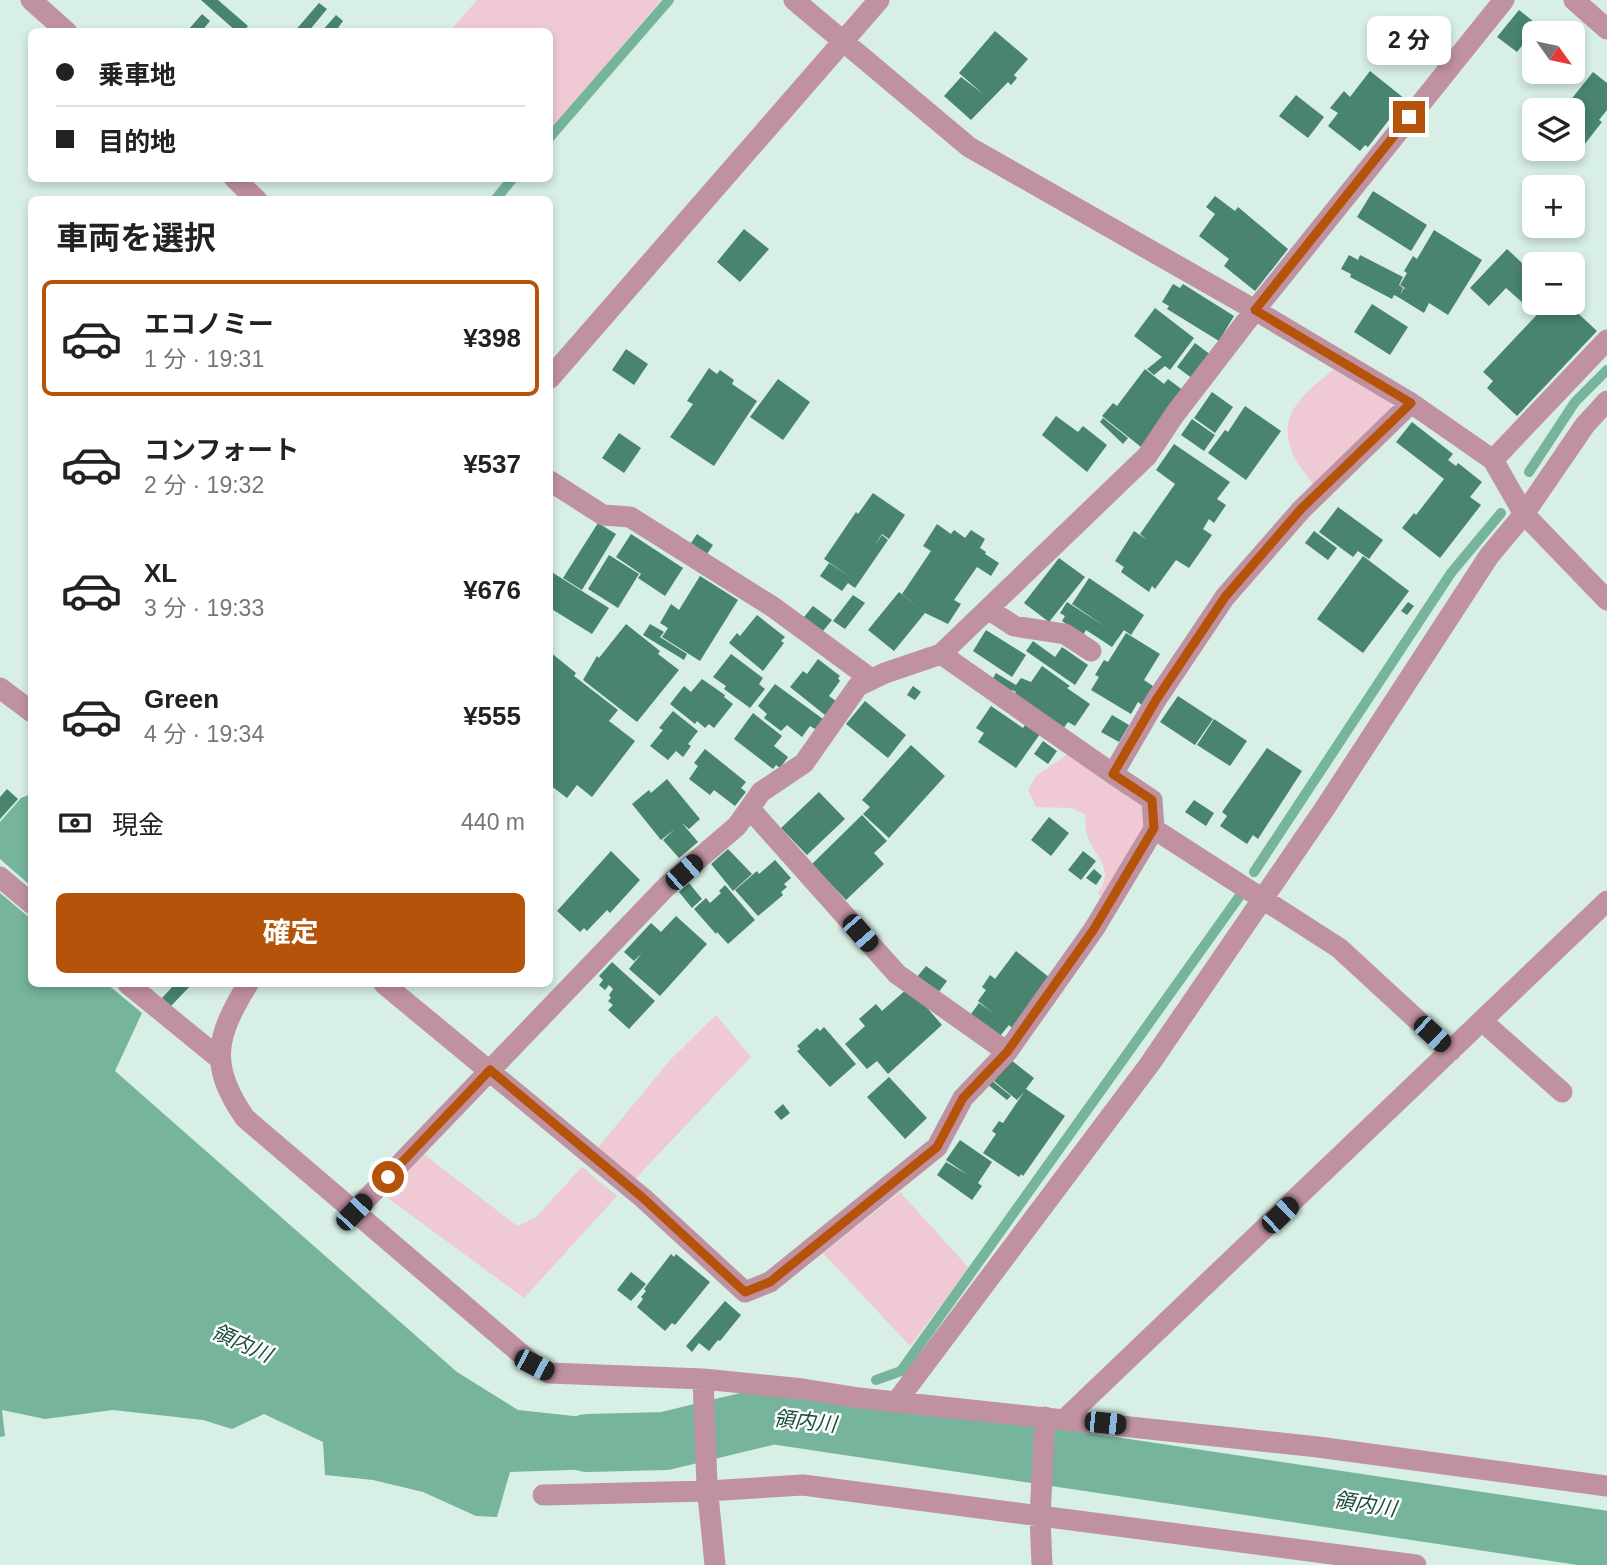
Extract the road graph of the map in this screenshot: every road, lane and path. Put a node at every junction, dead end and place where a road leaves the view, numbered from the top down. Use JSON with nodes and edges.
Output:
{"nodes":[{"id":1,"x":31,"y":0,"type":"edge"},
{"id":2,"x":794,"y":0,"type":"edge"},
{"id":3,"x":879,"y":0,"type":"edge"},
{"id":4,"x":1504,"y":0,"type":"edge"},
{"id":5,"x":1574,"y":0,"type":"edge"},
{"id":6,"x":62,"y":28,"type":"edge"},
{"id":7,"x":1607,"y":29,"type":"edge"},
{"id":8,"x":843,"y":42,"type":"junction"},
{"id":9,"x":238,"y":182,"type":"edge"},
{"id":10,"x":253,"y":196,"type":"edge"},
{"id":11,"x":1255,"y":310,"type":"junction"},
{"id":12,"x":1607,"y":340,"type":"edge"},
{"id":13,"x":553,"y":375,"type":"edge"},
{"id":14,"x":1607,"y":401,"type":"edge"},
{"id":15,"x":1411,"y":403,"type":"junction"},
{"id":16,"x":1493,"y":460,"type":"junction"},
{"id":17,"x":553,"y":483,"type":"edge"},
{"id":18,"x":1524,"y":514,"type":"junction"},
{"id":19,"x":1607,"y":600,"type":"edge"},
{"id":20,"x":988,"y":609,"type":"junction"},
{"id":21,"x":1091,"y":651,"type":"dead end"},
{"id":22,"x":941,"y":654,"type":"junction"},
{"id":23,"x":871,"y":679,"type":"junction"},
{"id":24,"x":0,"y":688,"type":"edge"},
{"id":25,"x":28,"y":709,"type":"edge"},
{"id":26,"x":1113,"y":774,"type":"junction"},
{"id":27,"x":750,"y":809,"type":"junction"},
{"id":28,"x":1154,"y":828,"type":"junction"},
{"id":29,"x":0,"y":877,"type":"edge"},
{"id":30,"x":1263,"y":899,"type":"junction"},
{"id":31,"x":28,"y":901,"type":"edge"},
{"id":32,"x":1607,"y":901,"type":"edge"},
{"id":33,"x":132,"y":987,"type":"edge"},
{"id":34,"x":246,"y":987,"type":"edge"},
{"id":35,"x":388,"y":987,"type":"edge"},
{"id":36,"x":1482,"y":1021,"type":"junction"},
{"id":37,"x":1451,"y":1051,"type":"junction"},
{"id":38,"x":1007,"y":1052,"type":"junction"},
{"id":39,"x":220,"y":1059,"type":"junction"},
{"id":40,"x":490,"y":1070,"type":"junction"},
{"id":41,"x":1562,"y":1093,"type":"dead end"},
{"id":42,"x":354,"y":1212,"type":"junction"},
{"id":43,"x":703,"y":1379,"type":"junction"},
{"id":44,"x":897,"y":1401,"type":"junction"},
{"id":45,"x":1055,"y":1418,"type":"junction"},
{"id":46,"x":1607,"y":1486,"type":"edge"},
{"id":47,"x":707,"y":1488,"type":"junction"},
{"id":48,"x":543,"y":1495,"type":"dead end"},
{"id":49,"x":1041,"y":1513,"type":"junction"},
{"id":50,"x":715,"y":1565,"type":"edge"},
{"id":51,"x":1042,"y":1565,"type":"edge"},
{"id":52,"x":1416,"y":1565,"type":"edge"}],
"edges":[{"from":1,"to":6,"type":"street"},
{"from":2,"to":8,"type":"street"},
{"from":3,"to":8,"type":"street"},
{"from":4,"to":11,"type":"street"},
{"from":5,"to":7,"type":"street"},
{"from":8,"to":11,"type":"street"},
{"from":8,"to":13,"type":"street"},
{"from":9,"to":10,"type":"street"},
{"from":11,"to":15,"type":"street"},
{"from":11,"to":20,"type":"street"},
{"from":12,"to":16,"type":"street"},
{"from":14,"to":18,"type":"street"},
{"from":15,"to":16,"type":"street"},
{"from":15,"to":26,"type":"street"},
{"from":16,"to":18,"type":"street"},
{"from":17,"to":23,"type":"street"},
{"from":18,"to":19,"type":"street"},
{"from":18,"to":30,"type":"street"},
{"from":20,"to":21,"type":"street"},
{"from":20,"to":22,"type":"street"},
{"from":22,"to":23,"type":"street"},
{"from":22,"to":26,"type":"street"},
{"from":23,"to":27,"type":"street"},
{"from":24,"to":25,"type":"street"},
{"from":26,"to":28,"type":"street"},
{"from":27,"to":38,"type":"street"},
{"from":27,"to":40,"type":"street"},
{"from":28,"to":30,"type":"street"},
{"from":28,"to":38,"type":"street"},
{"from":29,"to":31,"type":"street"},
{"from":30,"to":37,"type":"street"},
{"from":30,"to":44,"type":"street"},
{"from":32,"to":36,"type":"street"},
{"from":33,"to":39,"type":"street"},
{"from":34,"to":39,"type":"street"},
{"from":35,"to":40,"type":"street"},
{"from":36,"to":37,"type":"street"},
{"from":36,"to":41,"type":"street"},
{"from":37,"to":45,"type":"street"},
{"from":38,"to":40,"type":"street"},
{"from":39,"to":42,"type":"street"},
{"from":40,"to":42,"type":"street"},
{"from":42,"to":43,"type":"street"},
{"from":43,"to":44,"type":"street"},
{"from":43,"to":47,"type":"street"},
{"from":44,"to":45,"type":"street"},
{"from":45,"to":46,"type":"street"},
{"from":45,"to":49,"type":"street"},
{"from":47,"to":48,"type":"street"},
{"from":47,"to":49,"type":"street"},
{"from":47,"to":50,"type":"street"},
{"from":49,"to":51,"type":"street"},
{"from":49,"to":52,"type":"street"}]}
